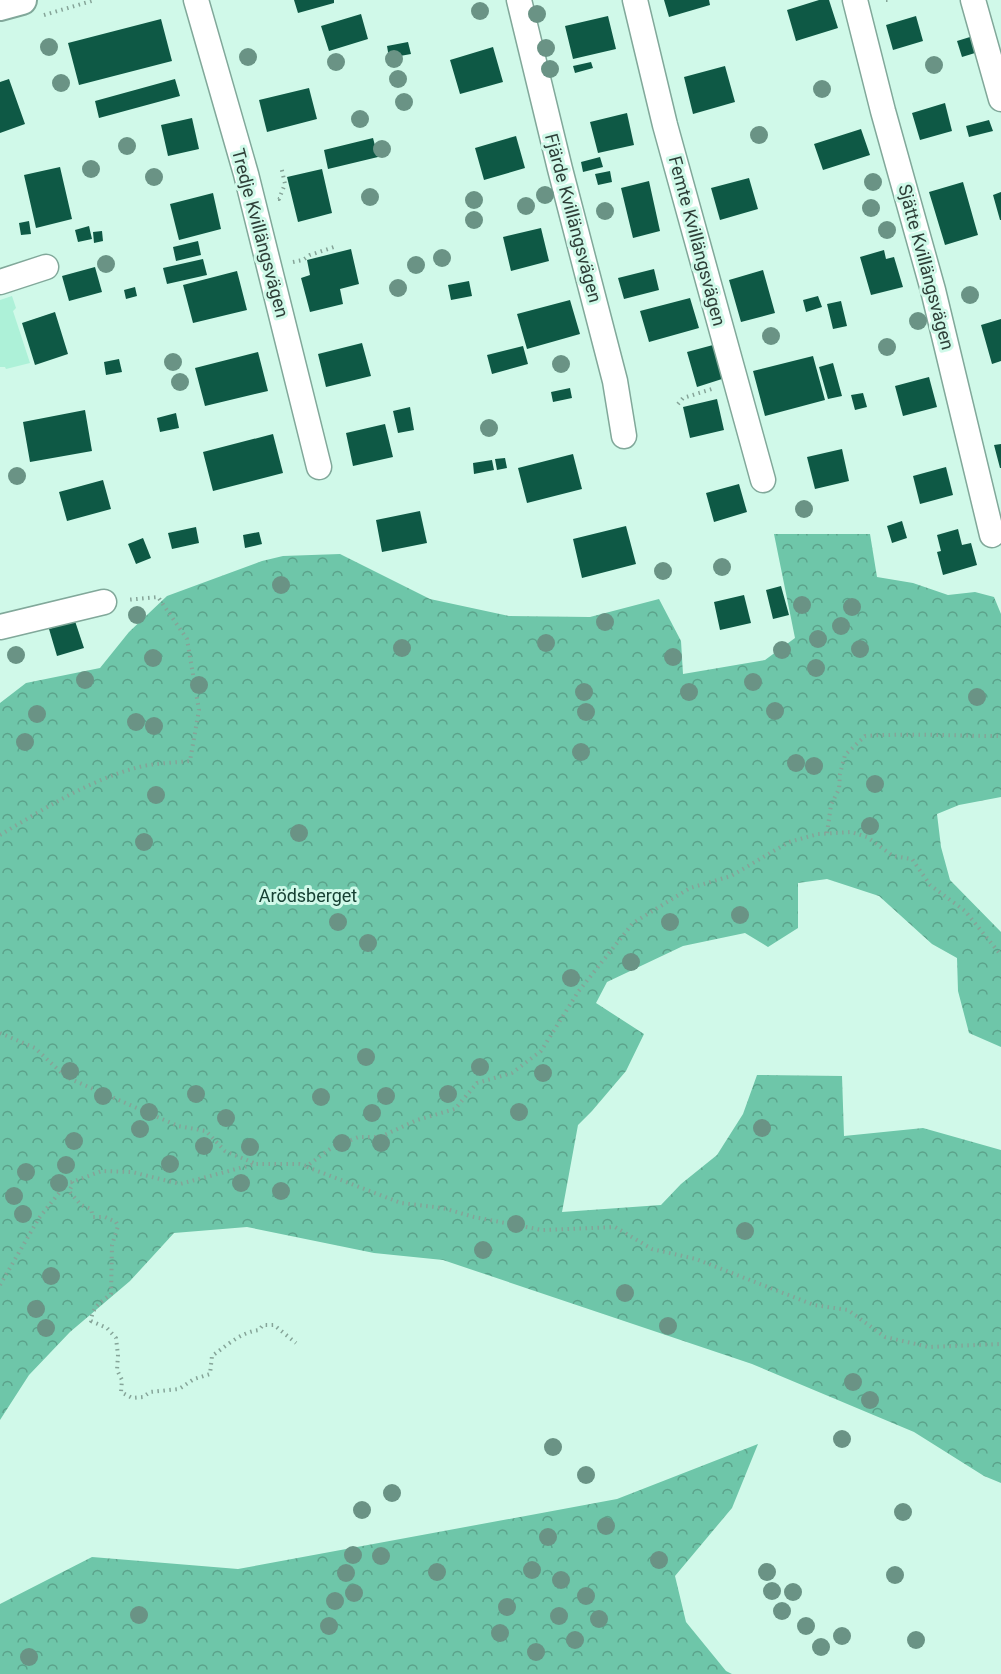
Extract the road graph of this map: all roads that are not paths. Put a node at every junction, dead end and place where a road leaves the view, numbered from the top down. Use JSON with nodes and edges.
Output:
{"nodes":[{"id":1,"x":21,"y":0,"type":"edge"},
{"id":2,"x":196,"y":0,"type":"edge"},
{"id":3,"x":519,"y":0,"type":"edge"},
{"id":4,"x":635,"y":0,"type":"edge"},
{"id":5,"x":855,"y":0,"type":"edge"},
{"id":6,"x":973,"y":0,"type":"edge"},
{"id":7,"x":0,"y":6,"type":"edge"},
{"id":8,"x":1001,"y":99,"type":"edge"},
{"id":9,"x":45,"y":267,"type":"dead end"},
{"id":10,"x":0,"y":282,"type":"edge"},
{"id":11,"x":624,"y":436,"type":"dead end"},
{"id":12,"x":319,"y":467,"type":"dead end"},
{"id":13,"x":763,"y":480,"type":"dead end"},
{"id":14,"x":992,"y":535,"type":"dead end"},
{"id":15,"x":104,"y":602,"type":"road end"},
{"id":16,"x":0,"y":627,"type":"edge"}],
"edges":[{"from":1,"to":7,"type":"street"},
{"from":2,"to":12,"type":"street","name":"Tredje Kvillängsvägen"},
{"from":3,"to":11,"type":"street","name":"Fjärde Kvillängsvägen"},
{"from":4,"to":13,"type":"street","name":"Femte Kvillängsvägen"},
{"from":5,"to":14,"type":"street","name":"Sjätte Kvillängsvägen"},
{"from":6,"to":8,"type":"street"},
{"from":9,"to":10,"type":"street"},
{"from":15,"to":16,"type":"street"}]}
